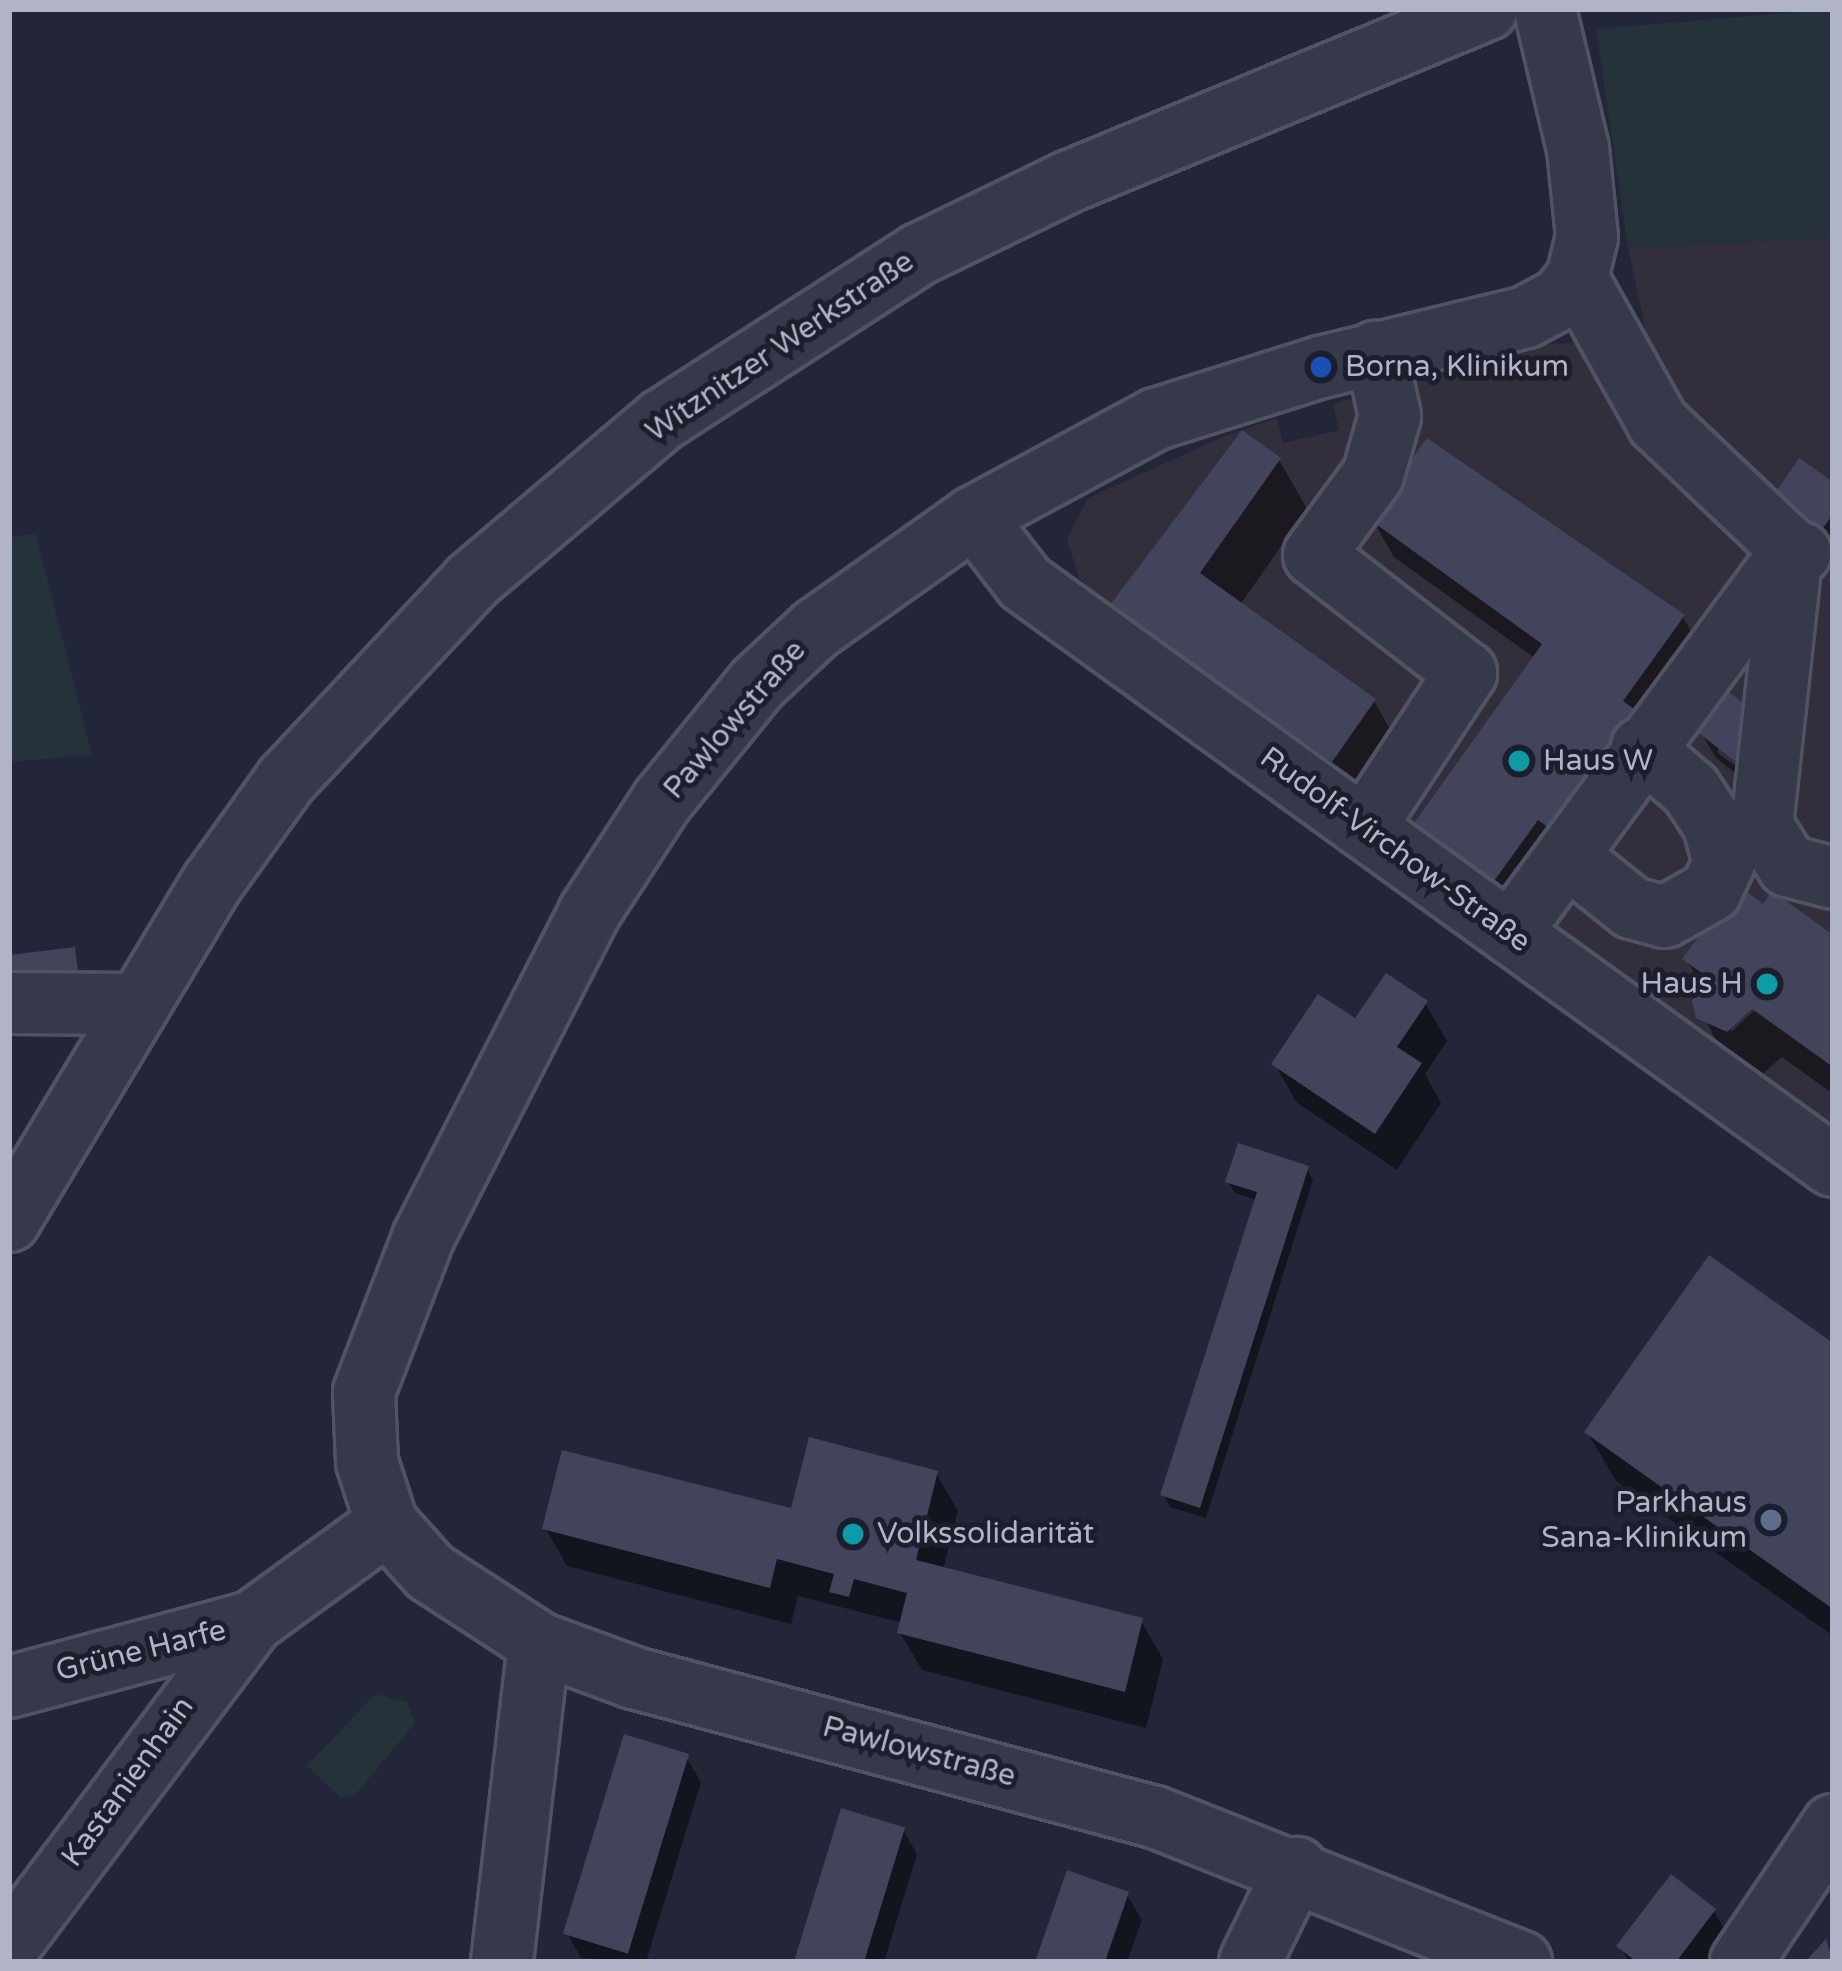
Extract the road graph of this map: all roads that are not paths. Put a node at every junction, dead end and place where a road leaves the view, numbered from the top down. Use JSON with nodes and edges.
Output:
{"nodes":[{"id":1,"x":1487,"y":9,"type":"edge"},
{"id":2,"x":1545,"y":9,"type":"edge"},
{"id":3,"x":1577,"y":278,"type":"junction"},
{"id":4,"x":1376,"y":352,"type":"junction"},
{"id":5,"x":974,"y":517,"type":"junction"},
{"id":6,"x":1812,"y":559,"type":"edge"},
{"id":7,"x":1642,"y":748,"type":"junction"},
{"id":8,"x":1364,"y":828,"type":"junction"},
{"id":9,"x":1567,"y":856,"type":"junction"},
{"id":10,"x":1833,"y":878,"type":"edge"},
{"id":11,"x":1510,"y":933,"type":"junction"},
{"id":12,"x":9,"y":1003,"type":"edge"},
{"id":13,"x":136,"y":1004,"type":"junction"},
{"id":14,"x":1833,"y":1166,"type":"edge"},
{"id":15,"x":9,"y":1220,"type":"edge"},
{"id":16,"x":387,"y":1524,"type":"junction"},
{"id":17,"x":252,"y":1622,"type":"junction"},
{"id":18,"x":539,"y":1643,"type":"junction"},
{"id":19,"x":9,"y":1687,"type":"edge"},
{"id":20,"x":1833,"y":1825,"type":"edge"},
{"id":21,"x":1297,"y":1868,"type":"junction"},
{"id":22,"x":9,"y":1946,"type":"edge"},
{"id":23,"x":502,"y":1962,"type":"edge"},
{"id":24,"x":1250,"y":1962,"type":"edge"},
{"id":25,"x":1521,"y":1962,"type":"edge"},
{"id":26,"x":1741,"y":1962,"type":"edge"}],
"edges":[{"from":1,"to":13,"type":"street","name":"Witznitzer Werkstraße"},
{"from":2,"to":3,"type":"street"},
{"from":3,"to":4,"type":"street","name":"Pawlowstraße"},
{"from":3,"to":6,"type":"street"},
{"from":4,"to":5,"type":"street","name":"Pawlowstraße"},
{"from":4,"to":8,"type":"street"},
{"from":5,"to":8,"type":"street","name":"Rudolf-Virchow-Straße"},
{"from":5,"to":16,"type":"street","name":"Pawlowstraße"},
{"from":6,"to":7,"type":"street"},
{"from":6,"to":10,"type":"street"},
{"from":7,"to":9,"type":"street"},
{"from":7,"to":9,"type":"street"},
{"from":8,"to":11,"type":"street","name":"Rudolf-Virchow-Straße"},
{"from":9,"to":11,"type":"street"},
{"from":11,"to":14,"type":"street","name":"Rudolf-Virchow-Straße"},
{"from":12,"to":13,"type":"street"},
{"from":13,"to":15,"type":"street","name":"Witznitzer Werkstraße"},
{"from":16,"to":17,"type":"street","name":"Grüne Harfe"},
{"from":16,"to":18,"type":"street","name":"Pawlowstraße"},
{"from":17,"to":19,"type":"street","name":"Grüne Harfe"},
{"from":17,"to":22,"type":"street","name":"Kastanienhain"},
{"from":18,"to":21,"type":"street","name":"Pawlowstraße"},
{"from":18,"to":23,"type":"street"},
{"from":20,"to":26,"type":"street"},
{"from":21,"to":24,"type":"street"},
{"from":21,"to":25,"type":"street","name":"Pawlowstraße"}]}
